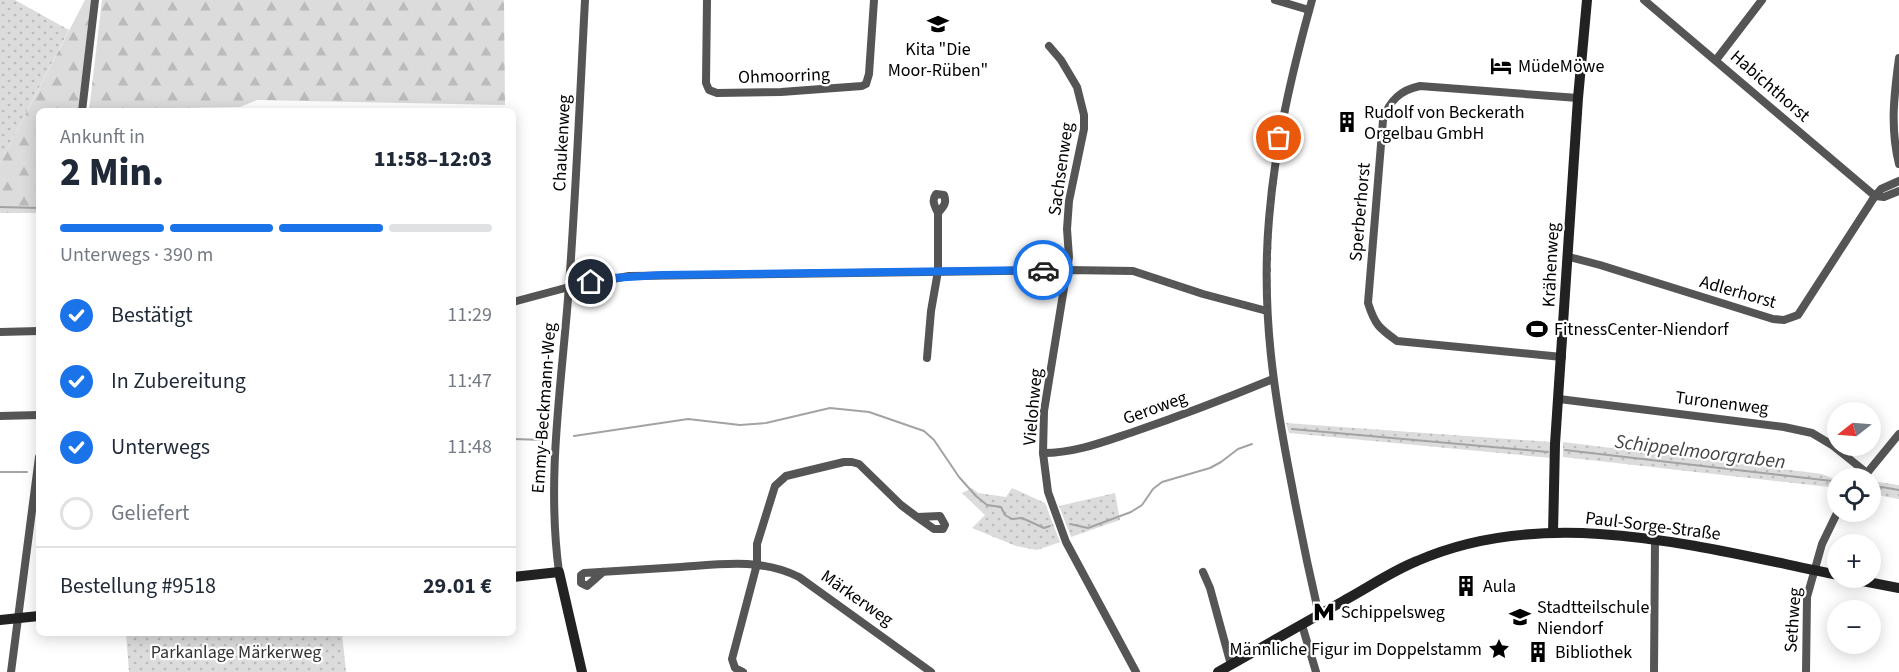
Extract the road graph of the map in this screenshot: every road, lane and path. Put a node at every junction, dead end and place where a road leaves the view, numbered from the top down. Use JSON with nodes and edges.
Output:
{"nodes":[{"id":1,"x":95,"y":0,"type":"edge"},
{"id":2,"x":585,"y":0,"type":"edge"},
{"id":3,"x":707,"y":0,"type":"edge"},
{"id":4,"x":874,"y":0,"type":"edge"},
{"id":5,"x":1275,"y":0,"type":"edge"},
{"id":6,"x":1312,"y":0,"type":"edge"},
{"id":7,"x":1587,"y":0,"type":"edge"},
{"id":8,"x":1644,"y":0,"type":"edge"},
{"id":9,"x":1762,"y":0,"type":"edge"},
{"id":10,"x":1309,"y":10,"type":"junction"},
{"id":11,"x":1049,"y":46,"type":"dead end"},
{"id":12,"x":1899,"y":58,"type":"edge"},
{"id":13,"x":1716,"y":60,"type":"junction"},
{"id":14,"x":1578,"y":98,"type":"junction"},
{"id":15,"x":82,"y":108,"type":"edge"},
{"id":16,"x":1899,"y":164,"type":"edge"},
{"id":17,"x":1899,"y":181,"type":"edge"},
{"id":18,"x":1899,"y":191,"type":"edge"},
{"id":19,"x":1875,"y":196,"type":"junction"},
{"id":20,"x":938,"y":213,"type":"dead end"},
{"id":21,"x":1569,"y":257,"type":"junction"},
{"id":22,"x":1067,"y":270,"type":"junction"},
{"id":23,"x":938,"y":271,"type":"junction"},
{"id":24,"x":569,"y":287,"type":"junction"},
{"id":25,"x":516,"y":301,"type":"edge"},
{"id":26,"x":1267,"y":310,"type":"junction"},
{"id":27,"x":36,"y":331,"type":"edge"},
{"id":28,"x":0,"y":332,"type":"edge"},
{"id":29,"x":1562,"y":357,"type":"junction"},
{"id":30,"x":927,"y":358,"type":"dead end"},
{"id":31,"x":1273,"y":379,"type":"junction"},
{"id":32,"x":1559,"y":399,"type":"junction"},
{"id":33,"x":36,"y":415,"type":"edge"},
{"id":34,"x":0,"y":416,"type":"edge"},
{"id":35,"x":1899,"y":434,"type":"edge"},
{"id":36,"x":1043,"y":453,"type":"junction"},
{"id":37,"x":1856,"y":468,"type":"edge"},
{"id":38,"x":1871,"y":468,"type":"edge"},
{"id":39,"x":36,"y":481,"type":"edge"},
{"id":40,"x":917,"y":517,"type":"dead end"},
{"id":41,"x":1833,"y":522,"type":"edge"},
{"id":42,"x":1552,"y":533,"type":"junction"},
{"id":43,"x":1655,"y":541,"type":"junction"},
{"id":44,"x":757,"y":564,"type":"junction"},
{"id":45,"x":1813,"y":571,"type":"junction"},
{"id":46,"x":559,"y":572,"type":"junction"},
{"id":47,"x":603,"y":572,"type":"dead end"},
{"id":48,"x":1203,"y":572,"type":"dead end"},
{"id":49,"x":1827,"y":574,"type":"edge"},
{"id":50,"x":516,"y":577,"type":"edge"},
{"id":51,"x":1881,"y":585,"type":"edge"},
{"id":52,"x":1899,"y":588,"type":"edge"},
{"id":53,"x":1319,"y":615,"type":"junction"},
{"id":54,"x":36,"y":616,"type":"edge"},
{"id":55,"x":19,"y":618,"type":"junction"},
{"id":56,"x":0,"y":620,"type":"edge"},
{"id":57,"x":1302,"y":625,"type":"junction"},
{"id":58,"x":1231,"y":665,"type":"junction"},
{"id":59,"x":11,"y":672,"type":"edge"},
{"id":60,"x":582,"y":672,"type":"edge"},
{"id":61,"x":743,"y":672,"type":"edge"},
{"id":62,"x":931,"y":672,"type":"edge"},
{"id":63,"x":1136,"y":672,"type":"edge"},
{"id":64,"x":1218,"y":672,"type":"edge"},
{"id":65,"x":1316,"y":672,"type":"edge"},
{"id":66,"x":1654,"y":672,"type":"edge"},
{"id":67,"x":1806,"y":672,"type":"edge"}],
"edges":[{"from":1,"to":15,"type":"street"},
{"from":2,"to":24,"type":"street","name":"Chaukenweg"},
{"from":3,"to":4,"type":"street","name":"Ohmoorring"},
{"from":5,"to":10,"type":"street"},
{"from":6,"to":10,"type":"street"},
{"from":7,"to":14,"type":"street","name":"Krähenweg"},
{"from":8,"to":13,"type":"street","name":"Habichthorst"},
{"from":9,"to":13,"type":"street"},
{"from":10,"to":26,"type":"street"},
{"from":11,"to":22,"type":"street","name":"Sachsenweg"},
{"from":12,"to":16,"type":"street"},
{"from":13,"to":19,"type":"street","name":"Habichthorst"},
{"from":14,"to":21,"type":"street","name":"Krähenweg"},
{"from":14,"to":29,"type":"street","name":"Sperberhorst"},
{"from":17,"to":19,"type":"street","name":"Adlerhorst"},
{"from":18,"to":19,"type":"street"},
{"from":19,"to":21,"type":"street","name":"Adlerhorst"},
{"from":20,"to":23,"type":"street"},
{"from":21,"to":29,"type":"street","name":"Krähenweg"},
{"from":22,"to":23,"type":"street"},
{"from":22,"to":26,"type":"street"},
{"from":22,"to":36,"type":"street","name":"Vielohweg"},
{"from":23,"to":24,"type":"street"},
{"from":23,"to":30,"type":"street"},
{"from":24,"to":25,"type":"street"},
{"from":24,"to":46,"type":"street","name":"Emmy-Beckmann-Weg"},
{"from":26,"to":31,"type":"street"},
{"from":27,"to":28,"type":"street"},
{"from":29,"to":32,"type":"street","name":"Krähenweg"},
{"from":31,"to":36,"type":"street","name":"Geroweg"},
{"from":31,"to":53,"type":"street"},
{"from":32,"to":37,"type":"street","name":"Turonenweg"},
{"from":32,"to":42,"type":"street","name":"Krähenweg"},
{"from":33,"to":34,"type":"street"},
{"from":35,"to":38,"type":"street"},
{"from":36,"to":63,"type":"street","name":"Vielohweg"},
{"from":39,"to":55,"type":"street"},
{"from":40,"to":44,"type":"street"},
{"from":41,"to":45,"type":"street","name":"Sethweg"},
{"from":42,"to":43,"type":"street","name":"Paul-Sorge-Straße"},
{"from":42,"to":53,"type":"street","name":"Paul-Sorge-Straße"},
{"from":43,"to":45,"type":"street","name":"Paul-Sorge-Straße"},
{"from":43,"to":66,"type":"street"},
{"from":44,"to":47,"type":"street","name":"Märkerweg"},
{"from":44,"to":61,"type":"street"},
{"from":44,"to":62,"type":"street","name":"Märkerweg"},
{"from":45,"to":49,"type":"street","name":"Paul-Sorge-Straße"},
{"from":45,"to":67,"type":"street","name":"Sethweg"},
{"from":46,"to":50,"type":"street"},
{"from":46,"to":60,"type":"street","name":"Emmy-Beckmann-Weg"},
{"from":48,"to":58,"type":"street"},
{"from":51,"to":52,"type":"street"},
{"from":53,"to":57,"type":"street","name":"Paul-Sorge-Straße"},
{"from":54,"to":55,"type":"street"},
{"from":55,"to":56,"type":"street"},
{"from":55,"to":59,"type":"street"},
{"from":57,"to":58,"type":"street","name":"Paul-Sorge-Straße"},
{"from":57,"to":65,"type":"street"},
{"from":58,"to":64,"type":"street","name":"Paul-Sorge-Straße"}]}
